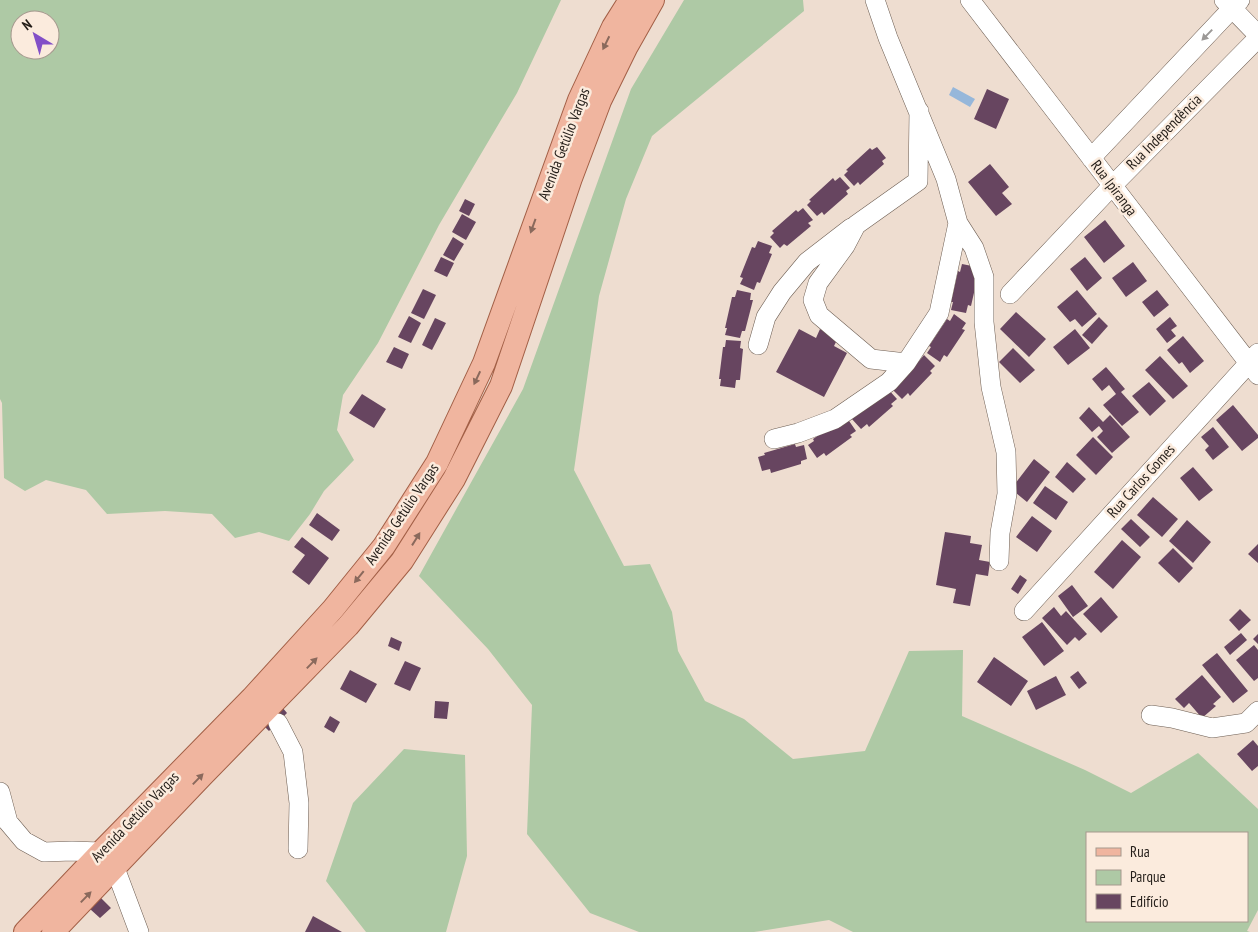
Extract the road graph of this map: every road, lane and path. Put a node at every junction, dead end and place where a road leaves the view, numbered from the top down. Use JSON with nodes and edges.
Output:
{"nodes":[{"id":1,"x":630,"y":0,"type":"edge"},
{"id":2,"x":653,"y":0,"type":"edge"},
{"id":3,"x":876,"y":0,"type":"edge"},
{"id":4,"x":970,"y":0,"type":"edge"},
{"id":5,"x":1232,"y":3,"type":"edge"},
{"id":6,"x":1258,"y":36,"type":"edge"},
{"id":7,"x":919,"y":112,"type":"junction"},
{"id":8,"x":1091,"y":158,"type":"junction"},
{"id":9,"x":946,"y":179,"type":"junction"},
{"id":10,"x":918,"y":181,"type":"junction"},
{"id":11,"x":1112,"y":186,"type":"junction"},
{"id":12,"x":958,"y":223,"type":"junction"},
{"id":13,"x":856,"y":225,"type":"junction"},
{"id":14,"x":1010,"y":294,"type":"dead end"},
{"id":15,"x":758,"y":345,"type":"dead end"},
{"id":16,"x":871,"y":359,"type":"junction"},
{"id":17,"x":906,"y":363,"type":"junction"},
{"id":18,"x":1255,"y":364,"type":"edge"},
{"id":19,"x":877,"y":390,"type":"junction"},
{"id":20,"x":774,"y":439,"type":"dead end"},
{"id":21,"x":998,"y":561,"type":"dead end"},
{"id":22,"x":1024,"y":610,"type":"dead end"},
{"id":23,"x":1258,"y":712,"type":"edge"},
{"id":24,"x":1151,"y":715,"type":"dead end"},
{"id":25,"x":272,"y":717,"type":"junction"},
{"id":26,"x":0,"y":792,"type":"edge"},
{"id":27,"x":298,"y":849,"type":"dead end"},
{"id":28,"x":108,"y":860,"type":"junction"},
{"id":29,"x":24,"y":932,"type":"edge"},
{"id":30,"x":52,"y":932,"type":"edge"},
{"id":31,"x":139,"y":932,"type":"edge"}],
"edges":[{"from":1,"to":28,"type":"main road","name":"Avenida Getúlio Vargas","one_way":true},
{"from":25,"to":2,"type":"main road","name":"Avenida Getúlio Vargas","one_way":true},
{"from":3,"to":7,"type":"street"},
{"from":4,"to":8,"type":"street","name":"Rua Ipiranga"},
{"from":5,"to":6,"type":"street"},
{"from":5,"to":8,"type":"street","one_way":true},
{"from":6,"to":11,"type":"street","name":"Rua Independência"},
{"from":7,"to":9,"type":"street"},
{"from":7,"to":10,"type":"street"},
{"from":8,"to":11,"type":"street","name":"Rua Ipiranga"},
{"from":9,"to":10,"type":"street"},
{"from":9,"to":12,"type":"street"},
{"from":10,"to":13,"type":"street"},
{"from":11,"to":14,"type":"street","name":"Rua Independência"},
{"from":11,"to":18,"type":"street","name":"Rua Ipiranga"},
{"from":12,"to":17,"type":"street"},
{"from":12,"to":21,"type":"street"},
{"from":13,"to":15,"type":"street"},
{"from":13,"to":16,"type":"street"},
{"from":16,"to":17,"type":"street"},
{"from":16,"to":19,"type":"street"},
{"from":17,"to":19,"type":"street"},
{"from":18,"to":22,"type":"street","name":"Rua Carlos Gomes"},
{"from":19,"to":20,"type":"street"},
{"from":23,"to":24,"type":"street"},
{"from":25,"to":27,"type":"street"},
{"from":28,"to":25,"type":"main road","name":"Avenida Getúlio Vargas","one_way":true},
{"from":26,"to":28,"type":"street"},
{"from":28,"to":29,"type":"main road","name":"Avenida Getúlio Vargas"},
{"from":30,"to":28,"type":"main road","name":"Avenida Getúlio Vargas","one_way":true},
{"from":28,"to":31,"type":"street"}]}
